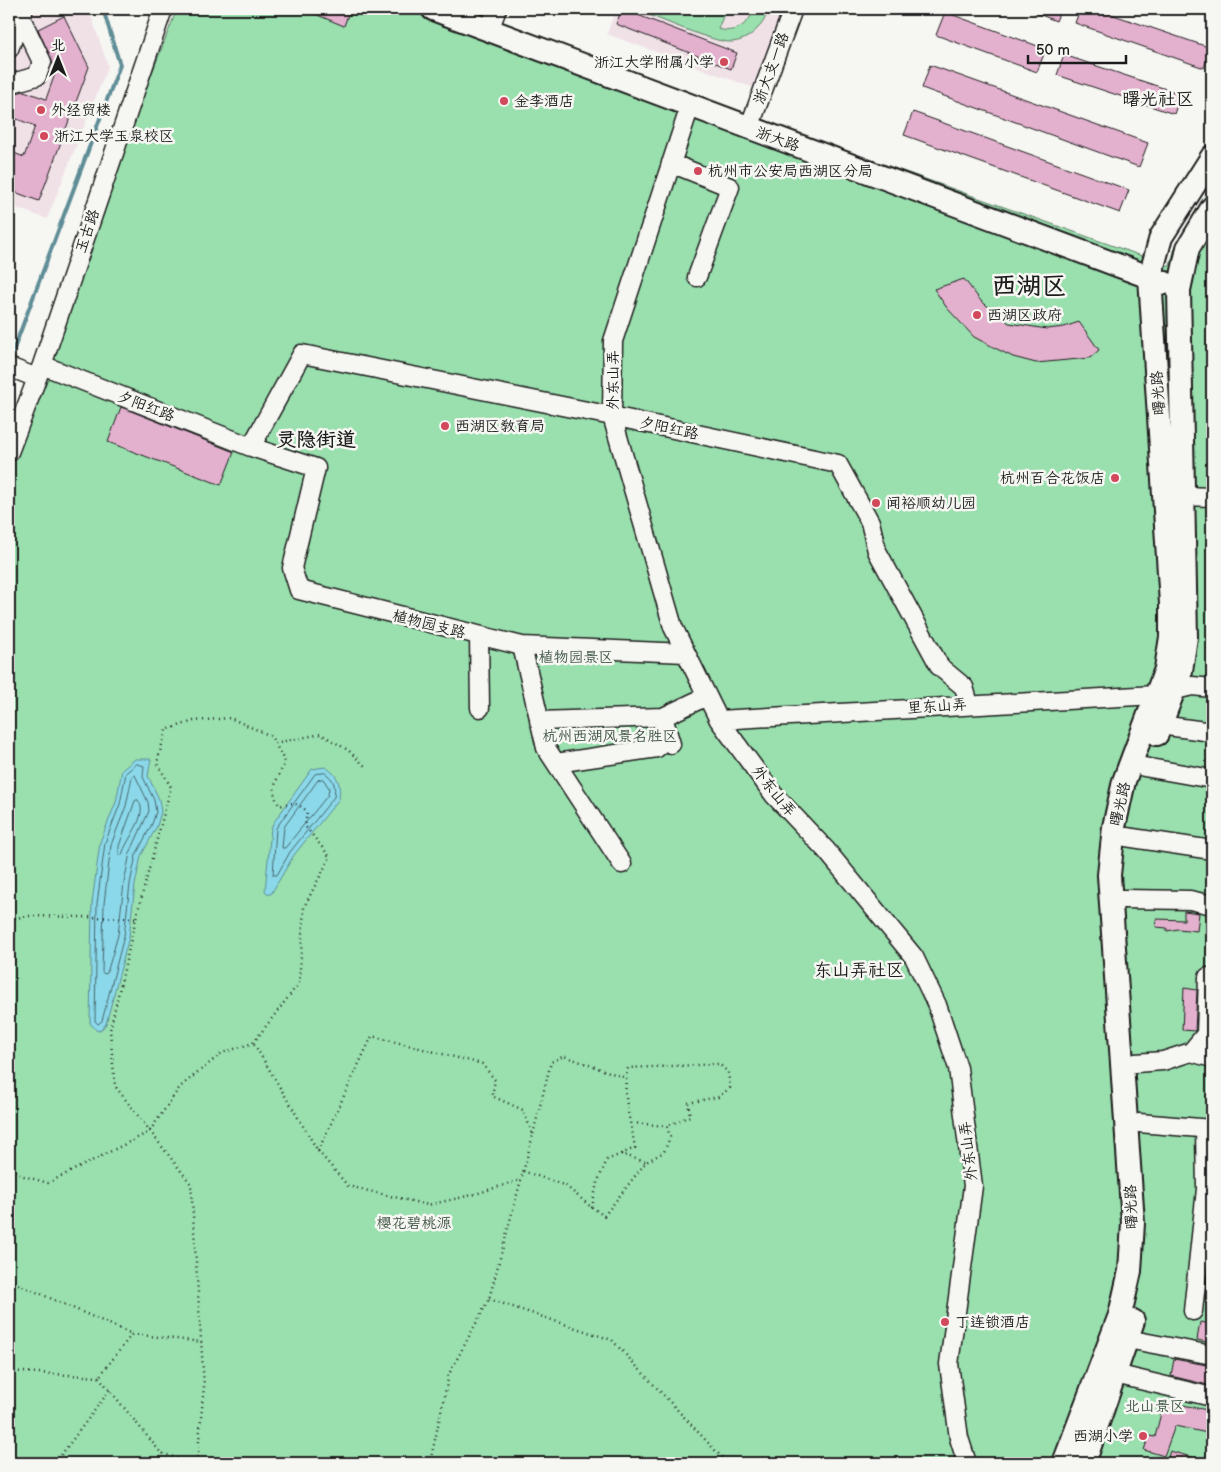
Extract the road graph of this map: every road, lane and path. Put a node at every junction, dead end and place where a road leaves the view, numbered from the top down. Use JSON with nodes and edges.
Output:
{"nodes":[{"id":1,"x":163,"y":9,"type":"edge"},
{"id":2,"x":433,"y":9,"type":"edge"},
{"id":3,"x":497,"y":9,"type":"edge"},
{"id":4,"x":793,"y":9,"type":"edge"},
{"id":5,"x":22,"y":13,"type":"edge"},
{"id":6,"x":489,"y":30,"type":"junction"},
{"id":7,"x":9,"y":49,"type":"edge"},
{"id":8,"x":9,"y":84,"type":"edge"},
{"id":9,"x":690,"y":106,"type":"junction"},
{"id":10,"x":749,"y":128,"type":"junction"},
{"id":11,"x":1212,"y":157,"type":"edge"},
{"id":12,"x":671,"y":163,"type":"junction"},
{"id":13,"x":1212,"y":208,"type":"edge"},
{"id":14,"x":697,"y":277,"type":"dead end"},
{"id":15,"x":1150,"y":277,"type":"junction"},
{"id":16,"x":1179,"y":290,"type":"junction"},
{"id":17,"x":9,"y":367,"type":"edge"},
{"id":18,"x":39,"y":371,"type":"junction"},
{"id":19,"x":612,"y":416,"type":"junction"},
{"id":20,"x":251,"y":447,"type":"junction"},
{"id":21,"x":9,"y":452,"type":"edge"},
{"id":22,"x":316,"y":468,"type":"joint"},
{"id":23,"x":1184,"y":496,"type":"junction"},
{"id":24,"x":1212,"y":497,"type":"edge"},
{"id":25,"x":479,"y":636,"type":"junction"},
{"id":26,"x":522,"y":646,"type":"junction"},
{"id":27,"x":686,"y":653,"type":"junction"},
{"id":28,"x":1212,"y":688,"type":"edge"},
{"id":29,"x":1164,"y":693,"type":"junction"},
{"id":30,"x":707,"y":696,"type":"junction"},
{"id":31,"x":969,"y":704,"type":"junction"},
{"id":32,"x":480,"y":708,"type":"dead end"},
{"id":33,"x":663,"y":716,"type":"junction"},
{"id":34,"x":719,"y":720,"type":"junction"},
{"id":35,"x":539,"y":722,"type":"junction"},
{"id":36,"x":1160,"y":725,"type":"junction"},
{"id":37,"x":1212,"y":732,"type":"edge"},
{"id":38,"x":275,"y":743,"type":"junction"},
{"id":39,"x":556,"y":763,"type":"junction"},
{"id":40,"x":1144,"y":767,"type":"junction"},
{"id":41,"x":367,"y":768,"type":"dead end"},
{"id":42,"x":1212,"y":779,"type":"edge"},
{"id":43,"x":1126,"y":837,"type":"junction"},
{"id":44,"x":1212,"y":850,"type":"edge"},
{"id":45,"x":622,"y":864,"type":"dead end"},
{"id":46,"x":1123,"y":899,"type":"junction"},
{"id":47,"x":1212,"y":905,"type":"edge"},
{"id":48,"x":135,"y":918,"type":"junction"},
{"id":49,"x":9,"y":927,"type":"edge"},
{"id":50,"x":1212,"y":977,"type":"edge"},
{"id":51,"x":1209,"y":1017,"type":"edge"},
{"id":52,"x":253,"y":1043,"type":"junction"},
{"id":53,"x":1191,"y":1052,"type":"junction"},
{"id":54,"x":1212,"y":1058,"type":"edge"},
{"id":55,"x":1135,"y":1063,"type":"junction"},
{"id":56,"x":626,"y":1078,"type":"junction"},
{"id":57,"x":632,"y":1123,"type":"junction"},
{"id":58,"x":1139,"y":1123,"type":"junction"},
{"id":59,"x":667,"y":1126,"type":"junction"},
{"id":60,"x":1209,"y":1129,"type":"edge"},
{"id":61,"x":149,"y":1132,"type":"junction"},
{"id":62,"x":533,"y":1135,"type":"junction"},
{"id":63,"x":318,"y":1151,"type":"junction"},
{"id":64,"x":621,"y":1154,"type":"junction"},
{"id":65,"x":646,"y":1162,"type":"junction"},
{"id":66,"x":9,"y":1163,"type":"edge"},
{"id":67,"x":522,"y":1171,"type":"junction"},
{"id":68,"x":520,"y":1180,"type":"junction"},
{"id":69,"x":1209,"y":1189,"type":"edge"},
{"id":70,"x":592,"y":1207,"type":"junction"},
{"id":71,"x":9,"y":1280,"type":"edge"},
{"id":72,"x":489,"y":1299,"type":"junction"},
{"id":73,"x":1193,"y":1311,"type":"dead end"},
{"id":74,"x":132,"y":1334,"type":"junction"},
{"id":75,"x":1127,"y":1339,"type":"junction"},
{"id":76,"x":202,"y":1342,"type":"junction"},
{"id":77,"x":1212,"y":1355,"type":"edge"},
{"id":78,"x":9,"y":1371,"type":"edge"},
{"id":79,"x":1115,"y":1374,"type":"junction"},
{"id":80,"x":99,"y":1377,"type":"junction"},
{"id":81,"x":110,"y":1390,"type":"junction"},
{"id":82,"x":1212,"y":1397,"type":"edge"},
{"id":83,"x":55,"y":1463,"type":"edge"},
{"id":84,"x":192,"y":1463,"type":"edge"},
{"id":85,"x":197,"y":1463,"type":"edge"},
{"id":86,"x":430,"y":1463,"type":"edge"},
{"id":87,"x":727,"y":1463,"type":"edge"},
{"id":88,"x":967,"y":1463,"type":"edge"},
{"id":89,"x":1064,"y":1463,"type":"edge"},
{"id":90,"x":1084,"y":1463,"type":"edge"}],
"edges":[{"from":1,"to":18,"type":"street","name":"玉古路"},
{"from":2,"to":6,"type":"main road","name":"浙大路"},
{"from":3,"to":6,"type":"street"},
{"from":4,"to":10,"type":"street","name":"浙大支一路"},
{"from":5,"to":7,"type":"street"},
{"from":5,"to":8,"type":"street"},
{"from":6,"to":9,"type":"main road","name":"浙大路"},
{"from":9,"to":10,"type":"main road","name":"浙大路"},
{"from":9,"to":12,"type":"street","name":"外东山弄"},
{"from":10,"to":15,"type":"main road","name":"浙大路"},
{"from":11,"to":15,"type":"main road","name":"曙光路"},
{"from":12,"to":14,"type":"street"},
{"from":12,"to":19,"type":"street","name":"外东山弄"},
{"from":13,"to":16,"type":"main road","name":"曙光路"},
{"from":15,"to":16,"type":"main road","name":"浙大路"},
{"from":15,"to":29,"type":"main road","name":"曙光路"},
{"from":16,"to":23,"type":"main road","name":"曙光路"},
{"from":17,"to":18,"type":"street","name":"夕阳红路"},
{"from":18,"to":20,"type":"street","name":"夕阳红路"},
{"from":18,"to":21,"type":"street","name":"玉古路"},
{"from":19,"to":20,"type":"street","name":"夕阳红路"},
{"from":19,"to":27,"type":"street","name":"外东山弄"},
{"from":19,"to":31,"type":"street","name":"夕阳红路"},
{"from":20,"to":22,"type":"street","name":"夕阳红路"},
{"from":22,"to":25,"type":"street","name":"植物园支路"},
{"from":23,"to":24,"type":"street"},
{"from":23,"to":29,"type":"main road","name":"曙光路"},
{"from":25,"to":26,"type":"street","name":"植物园支路"},
{"from":25,"to":32,"type":"street"},
{"from":26,"to":27,"type":"street","name":"植物园支路"},
{"from":26,"to":35,"type":"street"},
{"from":27,"to":30,"type":"street","name":"外东山弄"},
{"from":28,"to":29,"type":"street","name":"里东山弄"},
{"from":29,"to":31,"type":"street","name":"里东山弄"},
{"from":29,"to":36,"type":"main road","name":"曙光路"},
{"from":29,"to":89,"type":"main road","name":"曙光路"},
{"from":30,"to":33,"type":"street"},
{"from":30,"to":34,"type":"street","name":"外东山弄"},
{"from":31,"to":34,"type":"street","name":"里东山弄"},
{"from":33,"to":35,"type":"street"},
{"from":33,"to":39,"type":"street"},
{"from":34,"to":88,"type":"street","name":"外东山弄"},
{"from":35,"to":39,"type":"street"},
{"from":36,"to":37,"type":"street"},
{"from":36,"to":40,"type":"main road","name":"曙光路"},
{"from":38,"to":41,"type":"path"},
{"from":38,"to":48,"type":"path"},
{"from":38,"to":52,"type":"path"},
{"from":39,"to":45,"type":"street"},
{"from":40,"to":42,"type":"street"},
{"from":40,"to":43,"type":"main road","name":"曙光路"},
{"from":43,"to":44,"type":"street"},
{"from":43,"to":46,"type":"main road","name":"曙光路"},
{"from":46,"to":47,"type":"street"},
{"from":46,"to":55,"type":"main road","name":"曙光路"},
{"from":48,"to":49,"type":"path"},
{"from":48,"to":61,"type":"path"},
{"from":50,"to":51,"type":"street"},
{"from":51,"to":53,"type":"street"},
{"from":52,"to":61,"type":"path"},
{"from":52,"to":63,"type":"path"},
{"from":53,"to":54,"type":"street"},
{"from":53,"to":55,"type":"street"},
{"from":55,"to":58,"type":"main road","name":"曙光路"},
{"from":56,"to":57,"type":"path"},
{"from":56,"to":59,"type":"path"},
{"from":56,"to":62,"type":"path"},
{"from":57,"to":59,"type":"path"},
{"from":57,"to":64,"type":"path"},
{"from":58,"to":60,"type":"street"},
{"from":58,"to":75,"type":"main road","name":"曙光路"},
{"from":59,"to":65,"type":"path"},
{"from":60,"to":69,"type":"street"},
{"from":61,"to":66,"type":"path"},
{"from":61,"to":76,"type":"path"},
{"from":62,"to":63,"type":"path"},
{"from":62,"to":67,"type":"path"},
{"from":63,"to":68,"type":"path"},
{"from":64,"to":65,"type":"path"},
{"from":64,"to":70,"type":"path"},
{"from":65,"to":70,"type":"path"},
{"from":67,"to":68,"type":"path"},
{"from":67,"to":70,"type":"path"},
{"from":68,"to":72,"type":"path"},
{"from":69,"to":73,"type":"street"},
{"from":71,"to":74,"type":"path"},
{"from":72,"to":86,"type":"path"},
{"from":72,"to":87,"type":"path"},
{"from":74,"to":76,"type":"path"},
{"from":74,"to":80,"type":"path"},
{"from":75,"to":77,"type":"street"},
{"from":75,"to":79,"type":"main road","name":"曙光路"},
{"from":76,"to":85,"type":"path"},
{"from":78,"to":80,"type":"path"},
{"from":79,"to":82,"type":"street"},
{"from":79,"to":90,"type":"main road","name":"曙光路"},
{"from":80,"to":81,"type":"path"},
{"from":81,"to":83,"type":"path"},
{"from":81,"to":84,"type":"path"}]}
